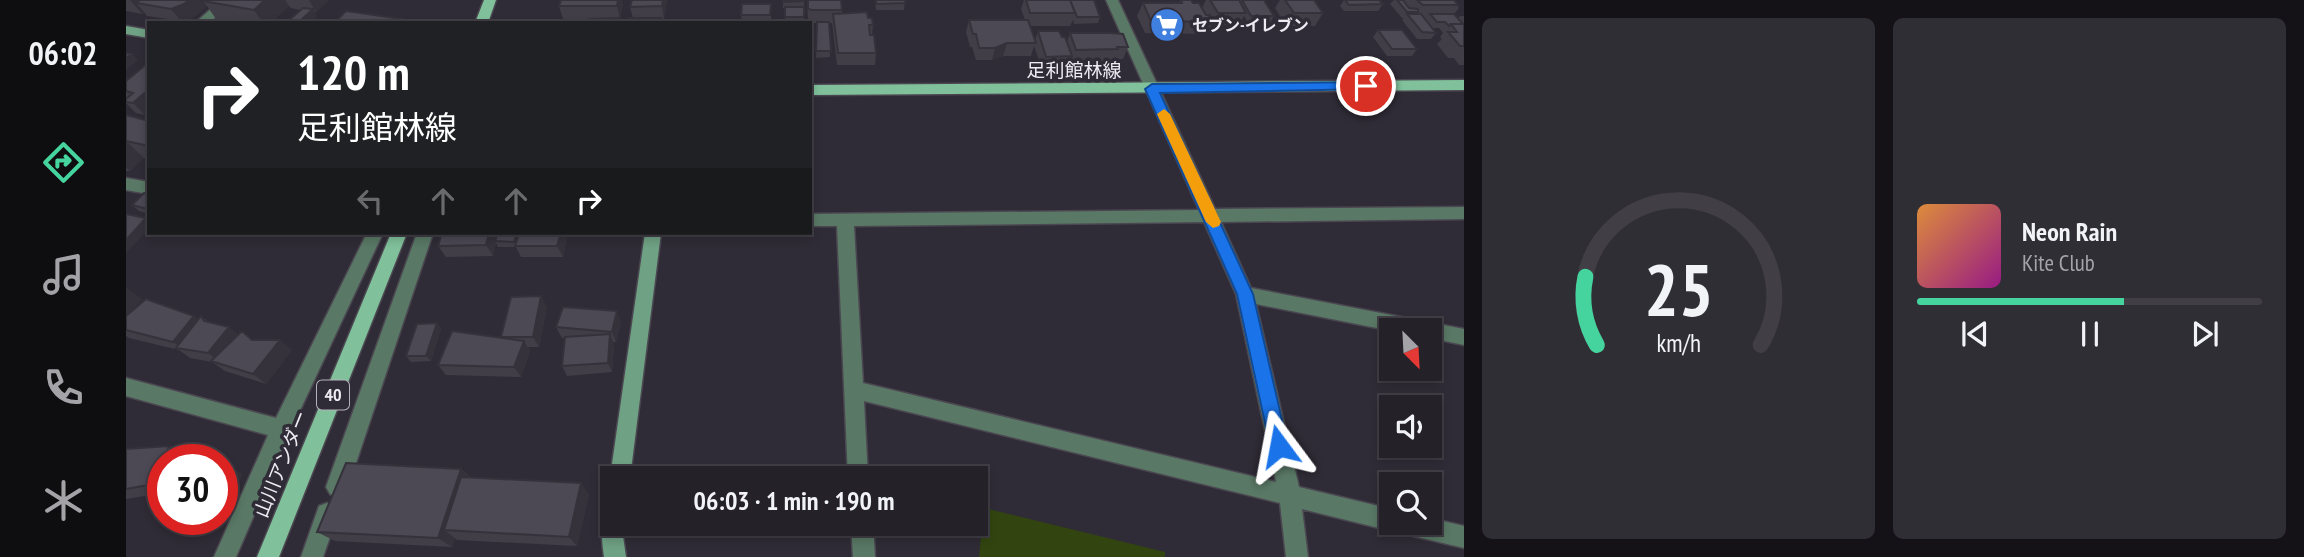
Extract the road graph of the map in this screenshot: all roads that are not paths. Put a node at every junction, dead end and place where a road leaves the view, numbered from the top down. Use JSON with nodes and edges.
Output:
{"nodes":[{"id":1,"x":229,"y":0,"type":"edge"},
{"id":2,"x":490,"y":0,"type":"edge"},
{"id":3,"x":1112,"y":0,"type":"edge"},
{"id":4,"x":203,"y":21,"type":"edge"},
{"id":5,"x":482,"y":21,"type":"edge"},
{"id":6,"x":126,"y":30,"type":"edge"},
{"id":7,"x":147,"y":34,"type":"edge"},
{"id":8,"x":1464,"y":85,"type":"edge"},
{"id":9,"x":1152,"y":89,"type":"junction"},
{"id":10,"x":812,"y":90,"type":"edge"},
{"id":11,"x":126,"y":184,"type":"edge"},
{"id":12,"x":147,"y":188,"type":"edge"},
{"id":13,"x":1464,"y":213,"type":"edge"},
{"id":14,"x":1210,"y":215,"type":"junction"},
{"id":15,"x":812,"y":220,"type":"edge"},
{"id":16,"x":845,"y":220,"type":"junction"},
{"id":17,"x":368,"y":235,"type":"edge"},
{"id":18,"x":398,"y":235,"type":"edge"},
{"id":19,"x":424,"y":235,"type":"edge"},
{"id":20,"x":653,"y":235,"type":"edge"},
{"id":21,"x":1245,"y":294,"type":"junction"},
{"id":22,"x":1464,"y":337,"type":"edge"},
{"id":23,"x":126,"y":387,"type":"edge"},
{"id":24,"x":852,"y":389,"type":"junction"},
{"id":25,"x":281,"y":429,"type":"junction"},
{"id":26,"x":622,"y":466,"type":"edge"},
{"id":27,"x":857,"y":466,"type":"edge"},
{"id":28,"x":1290,"y":496,"type":"junction"},
{"id":29,"x":1379,"y":517,"type":"edge"},
{"id":30,"x":1442,"y":532,"type":"edge"},
{"id":31,"x":612,"y":536,"type":"edge"},
{"id":32,"x":863,"y":536,"type":"edge"},
{"id":33,"x":1464,"y":537,"type":"edge"},
{"id":34,"x":225,"y":557,"type":"edge"},
{"id":35,"x":268,"y":557,"type":"edge"},
{"id":36,"x":312,"y":557,"type":"edge"},
{"id":37,"x":615,"y":557,"type":"edge"},
{"id":38,"x":864,"y":557,"type":"edge"},
{"id":39,"x":1297,"y":557,"type":"edge"}],
"edges":[{"from":1,"to":4,"type":"street"},
{"from":2,"to":5,"type":"main road"},
{"from":3,"to":9,"type":"street"},
{"from":6,"to":7,"type":"street"},
{"from":8,"to":9,"type":"main road","name":"足利館林線"},
{"from":9,"to":10,"type":"main road","name":"足利館林線"},
{"from":9,"to":14,"type":"street"},
{"from":11,"to":12,"type":"street"},
{"from":13,"to":14,"type":"street"},
{"from":14,"to":16,"type":"street"},
{"from":14,"to":21,"type":"street"},
{"from":15,"to":16,"type":"street"},
{"from":16,"to":24,"type":"street"},
{"from":17,"to":25,"type":"street"},
{"from":18,"to":35,"type":"main road","name":"山川アンダー","number":"40"},
{"from":19,"to":36,"type":"street"},
{"from":20,"to":26,"type":"street"},
{"from":21,"to":22,"type":"street"},
{"from":21,"to":28,"type":"street"},
{"from":23,"to":25,"type":"street"},
{"from":24,"to":27,"type":"street"},
{"from":24,"to":28,"type":"street"},
{"from":25,"to":34,"type":"street"},
{"from":28,"to":29,"type":"street"},
{"from":28,"to":39,"type":"street"},
{"from":30,"to":33,"type":"street"},
{"from":31,"to":37,"type":"street"},
{"from":32,"to":38,"type":"street"}]}
